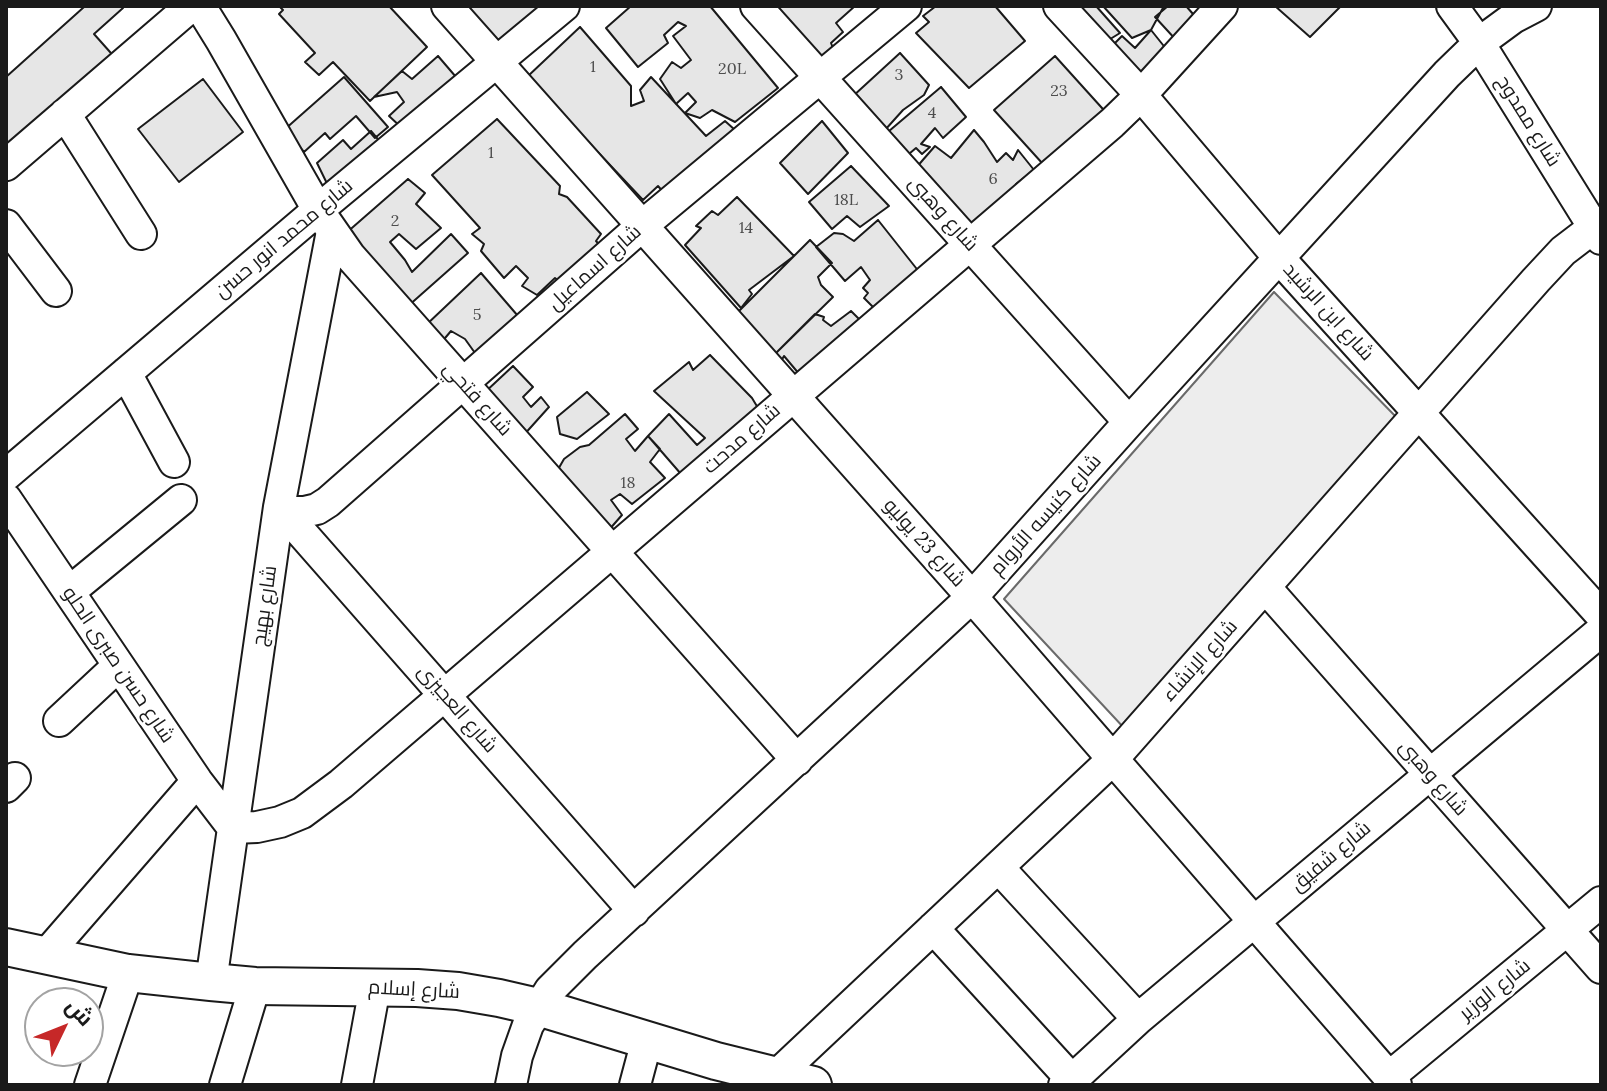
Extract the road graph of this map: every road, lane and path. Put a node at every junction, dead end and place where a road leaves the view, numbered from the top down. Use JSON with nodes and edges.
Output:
{"nodes":[{"id":1,"x":191,"y":6,"type":"edge"},
{"id":2,"x":200,"y":6,"type":"edge"},
{"id":3,"x":447,"y":6,"type":"edge"},
{"id":4,"x":564,"y":6,"type":"edge"},
{"id":5,"x":756,"y":6,"type":"edge"},
{"id":6,"x":906,"y":6,"type":"edge"},
{"id":7,"x":1059,"y":6,"type":"edge"},
{"id":8,"x":1222,"y":6,"type":"edge"},
{"id":9,"x":1452,"y":6,"type":"edge"},
{"id":10,"x":1536,"y":6,"type":"edge"},
{"id":11,"x":1479,"y":43,"type":"junction"},
{"id":12,"x":497,"y":62,"type":"junction"},
{"id":13,"x":820,"y":77,"type":"junction"},
{"id":14,"x":1141,"y":95,"type":"junction"},
{"id":15,"x":65,"y":114,"type":"junction"},
{"id":16,"x":6,"y":165,"type":"edge"},
{"id":17,"x":325,"y":220,"type":"junction"},
{"id":18,"x":6,"y":225,"type":"edge"},
{"id":19,"x":643,"y":225,"type":"junction"},
{"id":20,"x":1598,"y":229,"type":"edge"},
{"id":21,"x":141,"y":234,"type":"dead end"},
{"id":22,"x":970,"y":244,"type":"junction"},
{"id":23,"x":1279,"y":258,"type":"junction"},
{"id":24,"x":56,"y":291,"type":"dead end"},
{"id":25,"x":126,"y":373,"type":"junction"},
{"id":26,"x":464,"y":384,"type":"junction"},
{"id":27,"x":793,"y":395,"type":"junction"},
{"id":28,"x":1420,"y":413,"type":"junction"},
{"id":29,"x":1129,"y":422,"type":"junction"},
{"id":30,"x":174,"y":462,"type":"dead end"},
{"id":31,"x":6,"y":475,"type":"edge"},
{"id":32,"x":6,"y":499,"type":"edge"},
{"id":33,"x":181,"y":500,"type":"dead end"},
{"id":34,"x":279,"y":507,"type":"junction"},
{"id":35,"x":612,"y":551,"type":"junction"},
{"id":36,"x":1265,"y":587,"type":"junction"},
{"id":37,"x":69,"y":592,"type":"junction"},
{"id":38,"x":972,"y":597,"type":"junction"},
{"id":39,"x":1601,"y":615,"type":"edge"},
{"id":40,"x":1601,"y":631,"type":"edge"},
{"id":41,"x":118,"y":666,"type":"junction"},
{"id":42,"x":444,"y":695,"type":"junction"},
{"id":43,"x":59,"y":721,"type":"dead end"},
{"id":44,"x":797,"y":760,"type":"junction"},
{"id":45,"x":1112,"y":760,"type":"junction"},
{"id":46,"x":1429,"y":775,"type":"junction"},
{"id":47,"x":197,"y":781,"type":"junction"},
{"id":48,"x":233,"y":828,"type":"junction"},
{"id":49,"x":998,"y":867,"type":"junction"},
{"id":50,"x":1601,"y":902,"type":"edge"},
{"id":51,"x":634,"y":911,"type":"junction"},
{"id":52,"x":1254,"y":921,"type":"junction"},
{"id":53,"x":933,"y":928,"type":"junction"},
{"id":54,"x":1568,"y":931,"type":"junction"},
{"id":55,"x":6,"y":947,"type":"edge"},
{"id":56,"x":45,"y":956,"type":"junction"},
{"id":57,"x":1601,"y":968,"type":"edge"},
{"id":58,"x":128,"y":973,"type":"junction"},
{"id":59,"x":211,"y":982,"type":"junction"},
{"id":60,"x":255,"y":986,"type":"junction"},
{"id":61,"x":375,"y":987,"type":"junction"},
{"id":62,"x":538,"y":1007,"type":"junction"},
{"id":63,"x":1138,"y":1019,"type":"junction"},
{"id":64,"x":647,"y":1040,"type":"junction"},
{"id":65,"x":775,"y":1077,"type":"junction"},
{"id":66,"x":1392,"y":1081,"type":"edge"},
{"id":67,"x":1068,"y":1082,"type":"edge"},
{"id":68,"x":90,"y":1085,"type":"edge"},
{"id":69,"x":225,"y":1085,"type":"edge"},
{"id":70,"x":357,"y":1085,"type":"edge"},
{"id":71,"x":511,"y":1085,"type":"edge"},
{"id":72,"x":635,"y":1085,"type":"edge"},
{"id":73,"x":813,"y":1085,"type":"edge"}],
"edges":[{"from":1,"to":15,"type":"street"},
{"from":2,"to":17,"type":"street","name":"شارع فتحي"},
{"from":3,"to":12,"type":"street","name":"شارع 23 يوليو"},
{"from":4,"to":12,"type":"street","name":"شارع محمد انور حسن"},
{"from":5,"to":13,"type":"street","name":"شارع وهبى"},
{"from":6,"to":13,"type":"street","name":"شارع اسماعيل"},
{"from":7,"to":14,"type":"street","name":"شارع ابن الرشيد"},
{"from":8,"to":14,"type":"street","name":"شارع مدحت"},
{"from":9,"to":11,"type":"street","name":"شارع ممدوح"},
{"from":10,"to":11,"type":"street","name":"شارع كنيسه الأروام"},
{"from":11,"to":20,"type":"street","name":"شارع ممدوح"},
{"from":11,"to":23,"type":"street","name":"شارع كنيسه الأروام"},
{"from":12,"to":17,"type":"street","name":"شارع محمد انور حسن"},
{"from":12,"to":19,"type":"street","name":"شارع 23 يوليو"},
{"from":13,"to":19,"type":"street","name":"شارع اسماعيل"},
{"from":13,"to":22,"type":"street","name":"شارع وهبى"},
{"from":14,"to":22,"type":"street","name":"شارع مدحت"},
{"from":14,"to":23,"type":"street","name":"شارع ابن الرشيد"},
{"from":15,"to":16,"type":"street"},
{"from":15,"to":21,"type":"street"},
{"from":17,"to":25,"type":"street","name":"شارع محمد انور حسن"},
{"from":17,"to":26,"type":"street","name":"شارع فتحي"},
{"from":17,"to":34,"type":"street","name":"شارع بهيج"},
{"from":18,"to":24,"type":"street"},
{"from":19,"to":26,"type":"street","name":"شارع اسماعيل"},
{"from":19,"to":27,"type":"street","name":"شارع 23 يوليو"},
{"from":20,"to":28,"type":"street","name":"شارع الإنشاء"},
{"from":22,"to":27,"type":"street","name":"شارع مدحت"},
{"from":22,"to":29,"type":"street","name":"شارع وهبى"},
{"from":23,"to":28,"type":"street","name":"شارع ابن الرشيد"},
{"from":23,"to":29,"type":"street","name":"شارع كنيسه الأروام"},
{"from":25,"to":30,"type":"street"},
{"from":25,"to":31,"type":"street","name":"شارع محمد انور حسن"},
{"from":26,"to":34,"type":"street","name":"شارع اسماعيل"},
{"from":26,"to":35,"type":"street","name":"شارع فتحي"},
{"from":27,"to":35,"type":"street","name":"شارع مدحت"},
{"from":27,"to":38,"type":"street","name":"شارع 23 يوليو"},
{"from":28,"to":36,"type":"street","name":"شارع الإنشاء"},
{"from":28,"to":39,"type":"street","name":"شارع ابن الرشيد"},
{"from":29,"to":38,"type":"street","name":"شارع كنيسه الأروام"},
{"from":32,"to":37,"type":"street","name":"شارع حسن صبرى الحلو"},
{"from":33,"to":37,"type":"street"},
{"from":34,"to":42,"type":"street","name":"شارع العجيزى"},
{"from":34,"to":48,"type":"street","name":"شارع بهيج"},
{"from":35,"to":42,"type":"street","name":"شارع مدحت"},
{"from":35,"to":44,"type":"street","name":"شارع فتحي"},
{"from":36,"to":45,"type":"street","name":"شارع الإنشاء"},
{"from":36,"to":46,"type":"street","name":"شارع وهبى"},
{"from":37,"to":41,"type":"street","name":"شارع حسن صبرى الحلو"},
{"from":38,"to":44,"type":"street","name":"شارع كنيسه الأروام"},
{"from":38,"to":45,"type":"street","name":"شارع 23 يوليو"},
{"from":40,"to":46,"type":"street","name":"شارع شفيق"},
{"from":41,"to":43,"type":"street"},
{"from":41,"to":47,"type":"street","name":"شارع حسن صبرى الحلو"},
{"from":42,"to":48,"type":"street","name":"شارع مدحت"},
{"from":42,"to":51,"type":"street","name":"شارع العجيزى"},
{"from":44,"to":51,"type":"street","name":"شارع كنيسه الأروام"},
{"from":45,"to":49,"type":"street","name":"شارع الإنشاء"},
{"from":45,"to":52,"type":"street","name":"شارع 23 يوليو"},
{"from":46,"to":52,"type":"street","name":"شارع شفيق"},
{"from":46,"to":54,"type":"street","name":"شارع وهبى"},
{"from":47,"to":48,"type":"street","name":"شارع حسن صبرى الحلو"},
{"from":47,"to":56,"type":"street"},
{"from":48,"to":59,"type":"street","name":"شارع بهيج"},
{"from":49,"to":53,"type":"street","name":"شارع الإنشاء"},
{"from":49,"to":63,"type":"street"},
{"from":50,"to":54,"type":"street","name":"شارع الوزير"},
{"from":51,"to":62,"type":"street","name":"شارع كنيسه الأروام"},
{"from":52,"to":63,"type":"street","name":"شارع شفيق"},
{"from":52,"to":66,"type":"street","name":"شارع 23 يوليو"},
{"from":53,"to":65,"type":"street","name":"شارع الإنشاء"},
{"from":53,"to":67,"type":"street"},
{"from":54,"to":57,"type":"street","name":"شارع وهبى"},
{"from":54,"to":66,"type":"street","name":"شارع الوزير"},
{"from":55,"to":56,"type":"street","name":"شارع إسلام"},
{"from":56,"to":58,"type":"street","name":"شارع إسلام"},
{"from":58,"to":59,"type":"street","name":"شارع إسلام"},
{"from":58,"to":68,"type":"street"},
{"from":59,"to":60,"type":"street","name":"شارع إسلام"},
{"from":60,"to":61,"type":"street","name":"شارع إسلام"},
{"from":60,"to":69,"type":"street"},
{"from":61,"to":62,"type":"street","name":"شارع إسلام"},
{"from":61,"to":70,"type":"street"},
{"from":62,"to":64,"type":"street","name":"شارع إسلام"},
{"from":62,"to":71,"type":"street","name":"شارع كنيسه الأروام"},
{"from":63,"to":67,"type":"street","name":"شارع شفيق"},
{"from":64,"to":65,"type":"street","name":"شارع إسلام"},
{"from":64,"to":72,"type":"street"},
{"from":65,"to":73,"type":"street","name":"شارع إسلام"}]}
